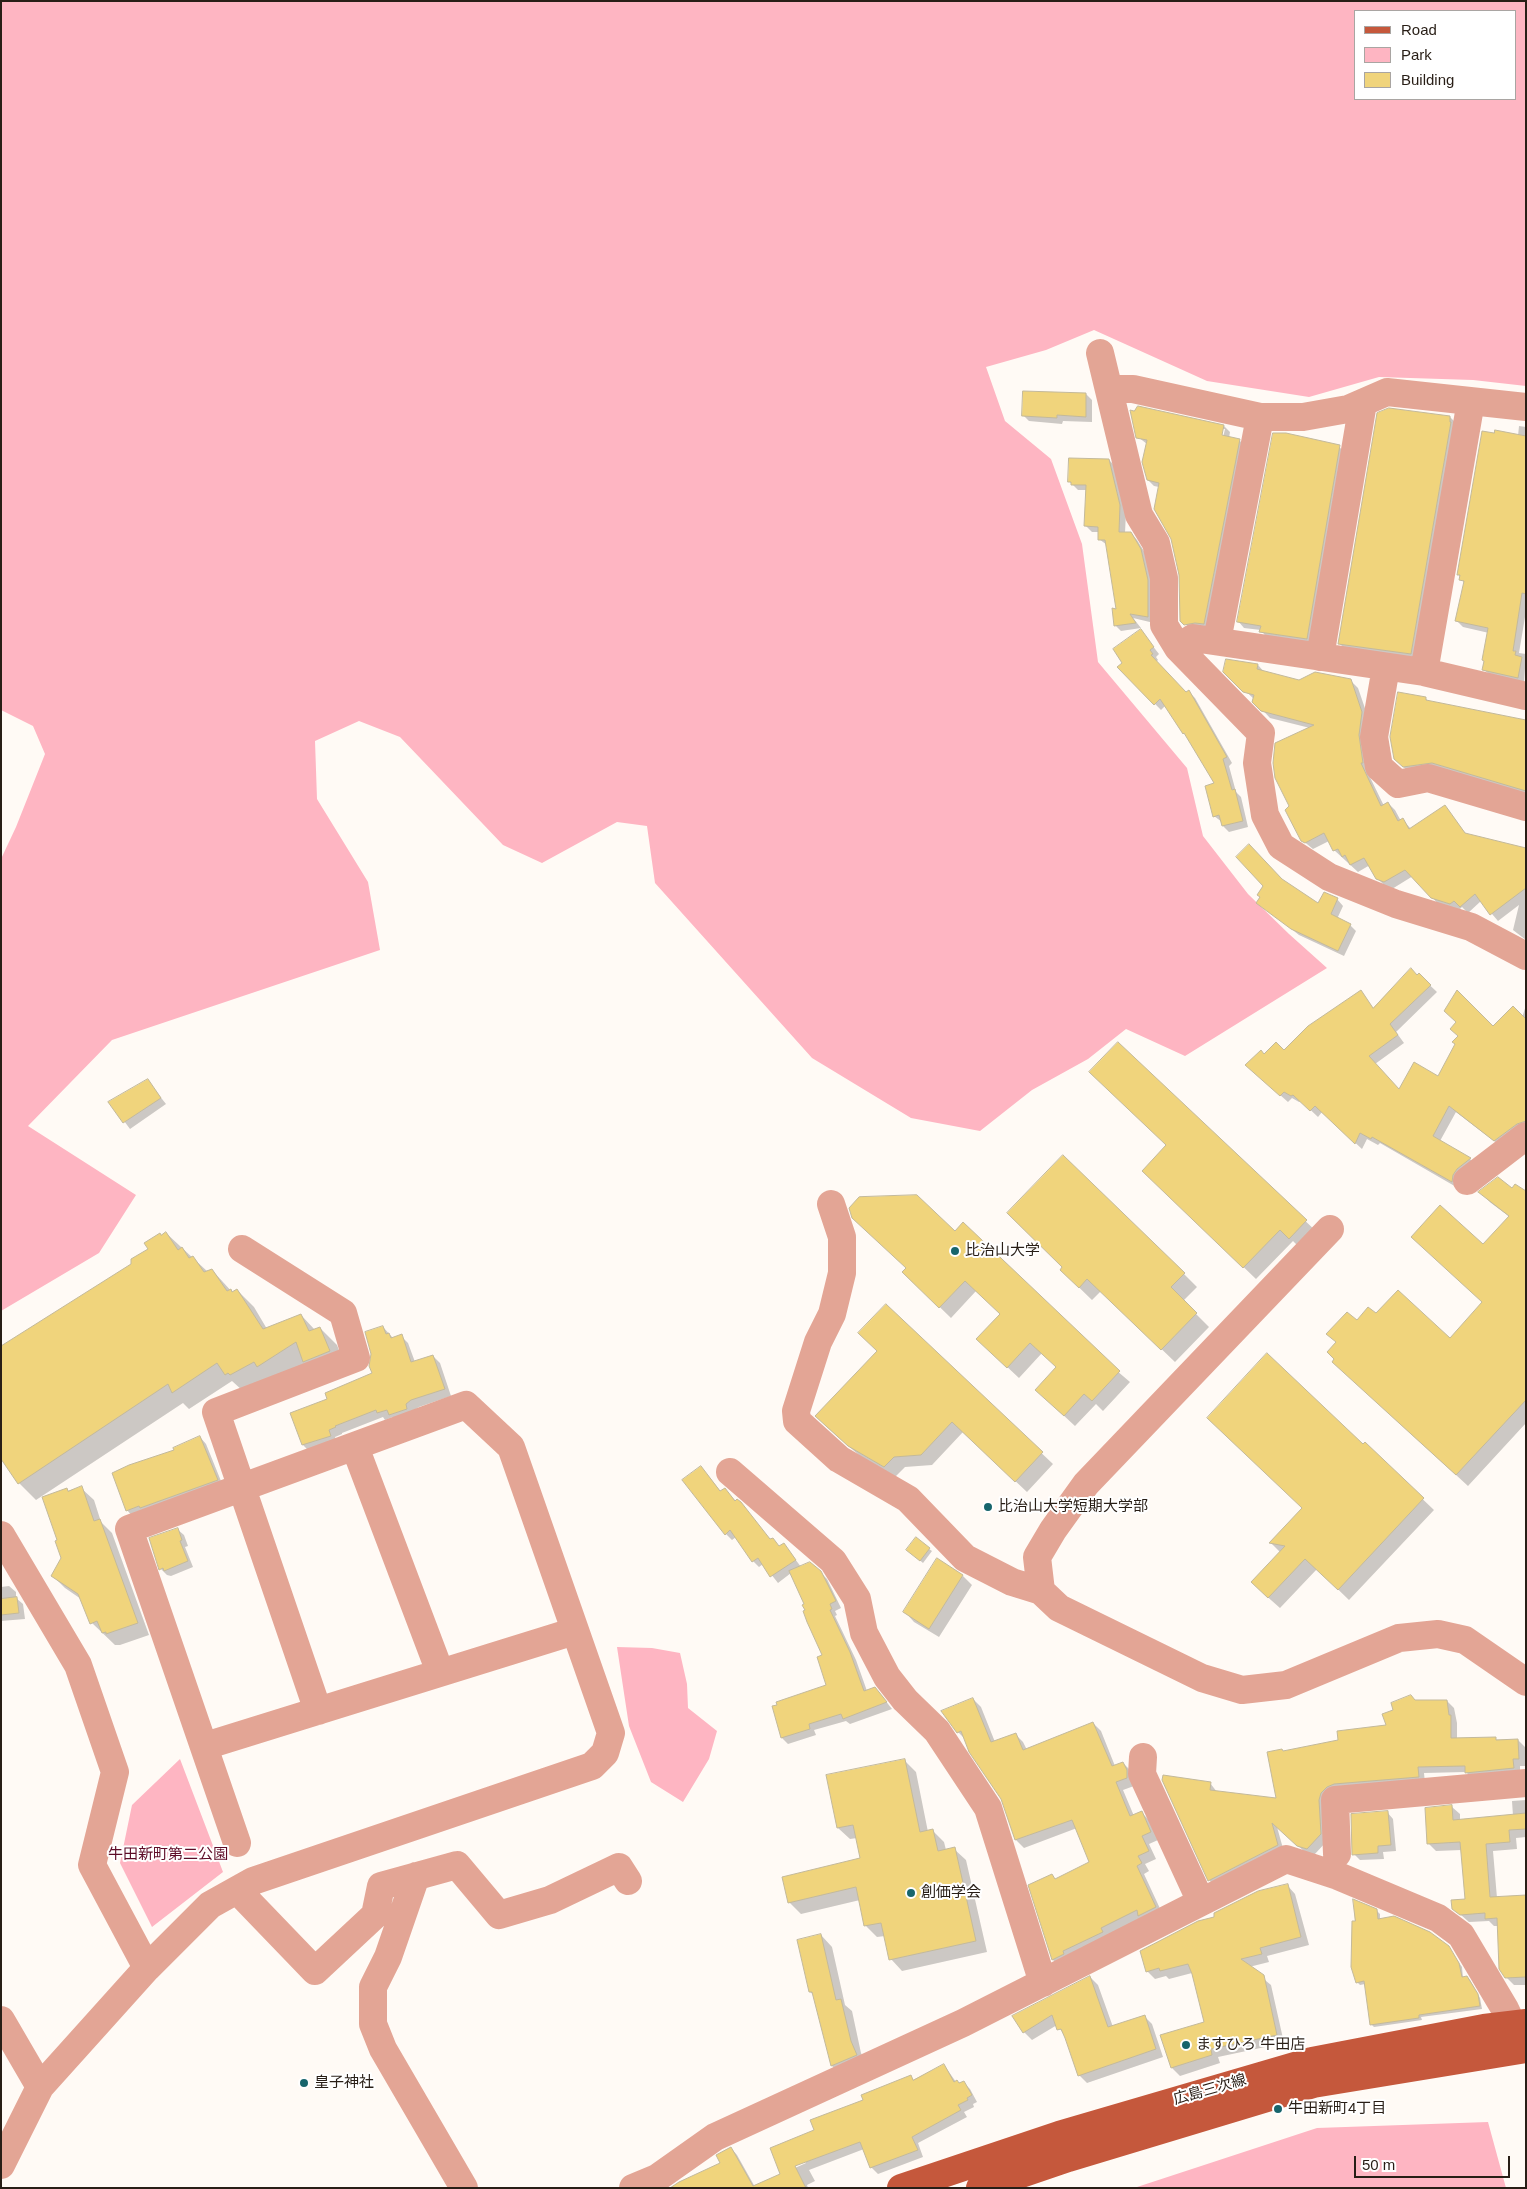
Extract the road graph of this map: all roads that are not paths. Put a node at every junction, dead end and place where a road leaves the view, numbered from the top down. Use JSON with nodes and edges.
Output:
{"nodes":[{"id":1,"x":1100,"y":353,"type":"dead end"},
{"id":2,"x":1109,"y":389,"type":"junction"},
{"id":3,"x":1471,"y":401,"type":"junction"},
{"id":4,"x":1363,"y":403,"type":"junction"},
{"id":5,"x":1526,"y":407,"type":"edge"},
{"id":6,"x":1260,"y":417,"type":"junction"},
{"id":7,"x":1217,"y":641,"type":"junction"},
{"id":8,"x":1178,"y":648,"type":"junction"},
{"id":9,"x":1320,"y":657,"type":"junction"},
{"id":10,"x":1386,"y":667,"type":"junction"},
{"id":11,"x":1424,"y":672,"type":"junction"},
{"id":12,"x":1526,"y":695,"type":"edge"},
{"id":13,"x":1526,"y":807,"type":"edge"},
{"id":14,"x":1526,"y":956,"type":"edge"},
{"id":15,"x":1526,"y":1136,"type":"edge"},
{"id":16,"x":1467,"y":1181,"type":"dead end"},
{"id":17,"x":831,"y":1204,"type":"dead end"},
{"id":18,"x":1330,"y":1229,"type":"dead end"},
{"id":19,"x":242,"y":1249,"type":"dead end"},
{"id":20,"x":355,"y":1447,"type":"junction"},
{"id":21,"x":730,"y":1472,"type":"dead end"},
{"id":22,"x":242,"y":1488,"type":"junction"},
{"id":23,"x":1,"y":1536,"type":"edge"},
{"id":24,"x":1041,"y":1591,"type":"junction"},
{"id":25,"x":575,"y":1630,"type":"junction"},
{"id":26,"x":440,"y":1672,"type":"junction"},
{"id":27,"x":1526,"y":1682,"type":"edge"},
{"id":28,"x":318,"y":1711,"type":"junction"},
{"id":29,"x":205,"y":1746,"type":"junction"},
{"id":30,"x":1143,"y":1757,"type":"dead end"},
{"id":31,"x":1526,"y":1783,"type":"edge"},
{"id":32,"x":237,"y":1843,"type":"dead end"},
{"id":33,"x":1337,"y":1854,"type":"dead end"},
{"id":34,"x":416,"y":1876,"type":"junction"},
{"id":35,"x":628,"y":1881,"type":"dead end"},
{"id":36,"x":237,"y":1890,"type":"junction"},
{"id":37,"x":1201,"y":1902,"type":"junction"},
{"id":38,"x":147,"y":1968,"type":"junction"},
{"id":39,"x":1043,"y":1983,"type":"junction"},
{"id":40,"x":1,"y":2020,"type":"edge"},
{"id":41,"x":1522,"y":2036,"type":"edge"},
{"id":42,"x":40,"y":2087,"type":"junction"},
{"id":43,"x":1,"y":2166,"type":"edge"},
{"id":44,"x":464,"y":2188,"type":"edge"},
{"id":45,"x":633,"y":2188,"type":"edge"},
{"id":46,"x":902,"y":2188,"type":"edge"},
{"id":47,"x":980,"y":2188,"type":"edge"}],
"edges":[{"from":1,"to":2,"type":"street"},
{"from":2,"to":6,"type":"street"},
{"from":2,"to":8,"type":"street"},
{"from":3,"to":4,"type":"street"},
{"from":3,"to":5,"type":"street"},
{"from":3,"to":11,"type":"street"},
{"from":4,"to":6,"type":"street"},
{"from":4,"to":9,"type":"street"},
{"from":6,"to":7,"type":"street"},
{"from":7,"to":8,"type":"street"},
{"from":7,"to":9,"type":"street"},
{"from":8,"to":14,"type":"street"},
{"from":9,"to":10,"type":"street"},
{"from":10,"to":11,"type":"street"},
{"from":10,"to":13,"type":"street"},
{"from":11,"to":12,"type":"street"},
{"from":15,"to":16,"type":"street"},
{"from":17,"to":24,"type":"street"},
{"from":18,"to":24,"type":"street"},
{"from":19,"to":22,"type":"street"},
{"from":20,"to":22,"type":"street"},
{"from":20,"to":25,"type":"street"},
{"from":20,"to":26,"type":"street"},
{"from":21,"to":39,"type":"street"},
{"from":22,"to":28,"type":"street"},
{"from":22,"to":29,"type":"street"},
{"from":23,"to":38,"type":"street"},
{"from":24,"to":27,"type":"street"},
{"from":25,"to":26,"type":"street"},
{"from":25,"to":36,"type":"street"},
{"from":26,"to":28,"type":"street"},
{"from":28,"to":29,"type":"street"},
{"from":29,"to":32,"type":"street"},
{"from":30,"to":37,"type":"street"},
{"from":31,"to":33,"type":"street"},
{"from":34,"to":35,"type":"street"},
{"from":34,"to":36,"type":"street"},
{"from":34,"to":44,"type":"street"},
{"from":36,"to":38,"type":"street"},
{"from":37,"to":39,"type":"street"},
{"from":37,"to":41,"type":"street"},
{"from":38,"to":42,"type":"street"},
{"from":39,"to":45,"type":"street"},
{"from":40,"to":42,"type":"street"},
{"from":41,"to":46,"type":"main road","name":"広島三次線"},
{"from":41,"to":47,"type":"main road","name":"広島三次線"},
{"from":42,"to":43,"type":"street"}]}
